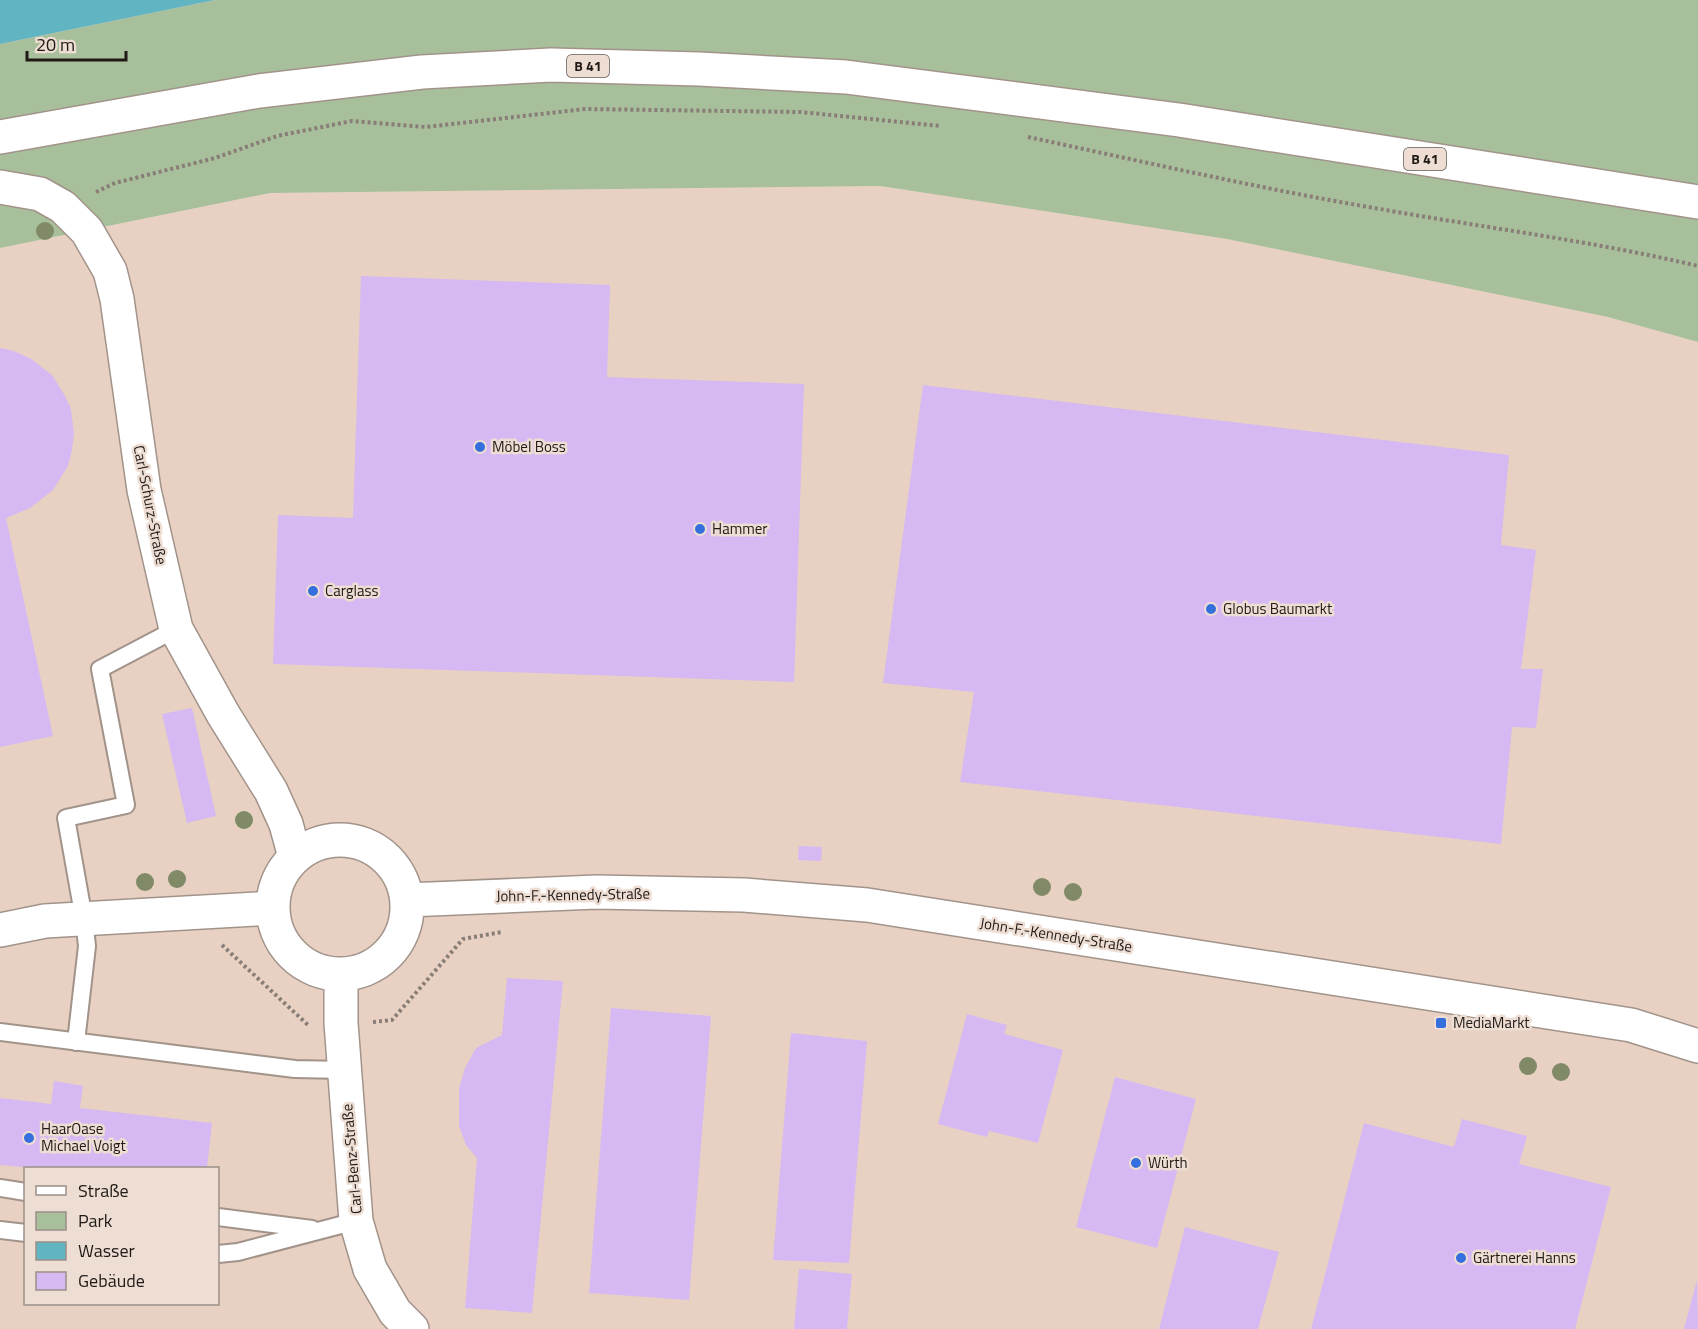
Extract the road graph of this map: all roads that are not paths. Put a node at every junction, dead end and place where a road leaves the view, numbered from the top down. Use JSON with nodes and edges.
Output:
{"nodes":[{"id":1,"x":0,"y":137,"type":"edge"},
{"id":2,"x":0,"y":187,"type":"edge"},
{"id":3,"x":1691,"y":201,"type":"edge"},
{"id":4,"x":176,"y":629,"type":"junction"},
{"id":5,"x":295,"y":857,"type":"junction"},
{"id":6,"x":407,"y":900,"type":"junction"},
{"id":7,"x":272,"y":908,"type":"junction"},
{"id":8,"x":84,"y":919,"type":"junction"},
{"id":9,"x":0,"y":930,"type":"edge"},
{"id":10,"x":341,"y":974,"type":"junction"},
{"id":11,"x":0,"y":1032,"type":"edge"},
{"id":12,"x":76,"y":1042,"type":"junction"},
{"id":13,"x":1698,"y":1046,"type":"edge"},
{"id":14,"x":344,"y":1070,"type":"junction"},
{"id":15,"x":0,"y":1188,"type":"edge"},
{"id":16,"x":24,"y":1192,"type":"edge"},
{"id":17,"x":219,"y":1217,"type":"edge"},
{"id":18,"x":356,"y":1221,"type":"junction"},
{"id":19,"x":0,"y":1230,"type":"edge"},
{"id":20,"x":320,"y":1230,"type":"junction"},
{"id":21,"x":24,"y":1233,"type":"edge"},
{"id":22,"x":219,"y":1254,"type":"edge"},
{"id":23,"x":412,"y":1329,"type":"edge"}],
"edges":[{"from":1,"to":3,"type":"street","number":"B 41"},
{"from":2,"to":4,"type":"street","name":"Carl-Schurz-Straße"},
{"from":4,"to":5,"type":"street","name":"Carl-Schurz-Straße"},
{"from":4,"to":8,"type":"lane"},
{"from":5,"to":6,"type":"street"},
{"from":5,"to":7,"type":"street"},
{"from":6,"to":10,"type":"street"},
{"from":6,"to":13,"type":"street","name":"John-F.-Kennedy-Straße"},
{"from":7,"to":8,"type":"street"},
{"from":7,"to":10,"type":"street"},
{"from":8,"to":9,"type":"street"},
{"from":8,"to":12,"type":"lane"},
{"from":10,"to":14,"type":"street","name":"Carl-Benz-Straße"},
{"from":11,"to":12,"type":"lane"},
{"from":12,"to":14,"type":"lane"},
{"from":14,"to":18,"type":"street","name":"Carl-Benz-Straße"},
{"from":15,"to":16,"type":"lane"},
{"from":17,"to":20,"type":"lane"},
{"from":18,"to":20,"type":"lane"},
{"from":18,"to":23,"type":"street","name":"Carl-Benz-Straße"},
{"from":19,"to":21,"type":"lane"},
{"from":20,"to":22,"type":"lane"}]}
